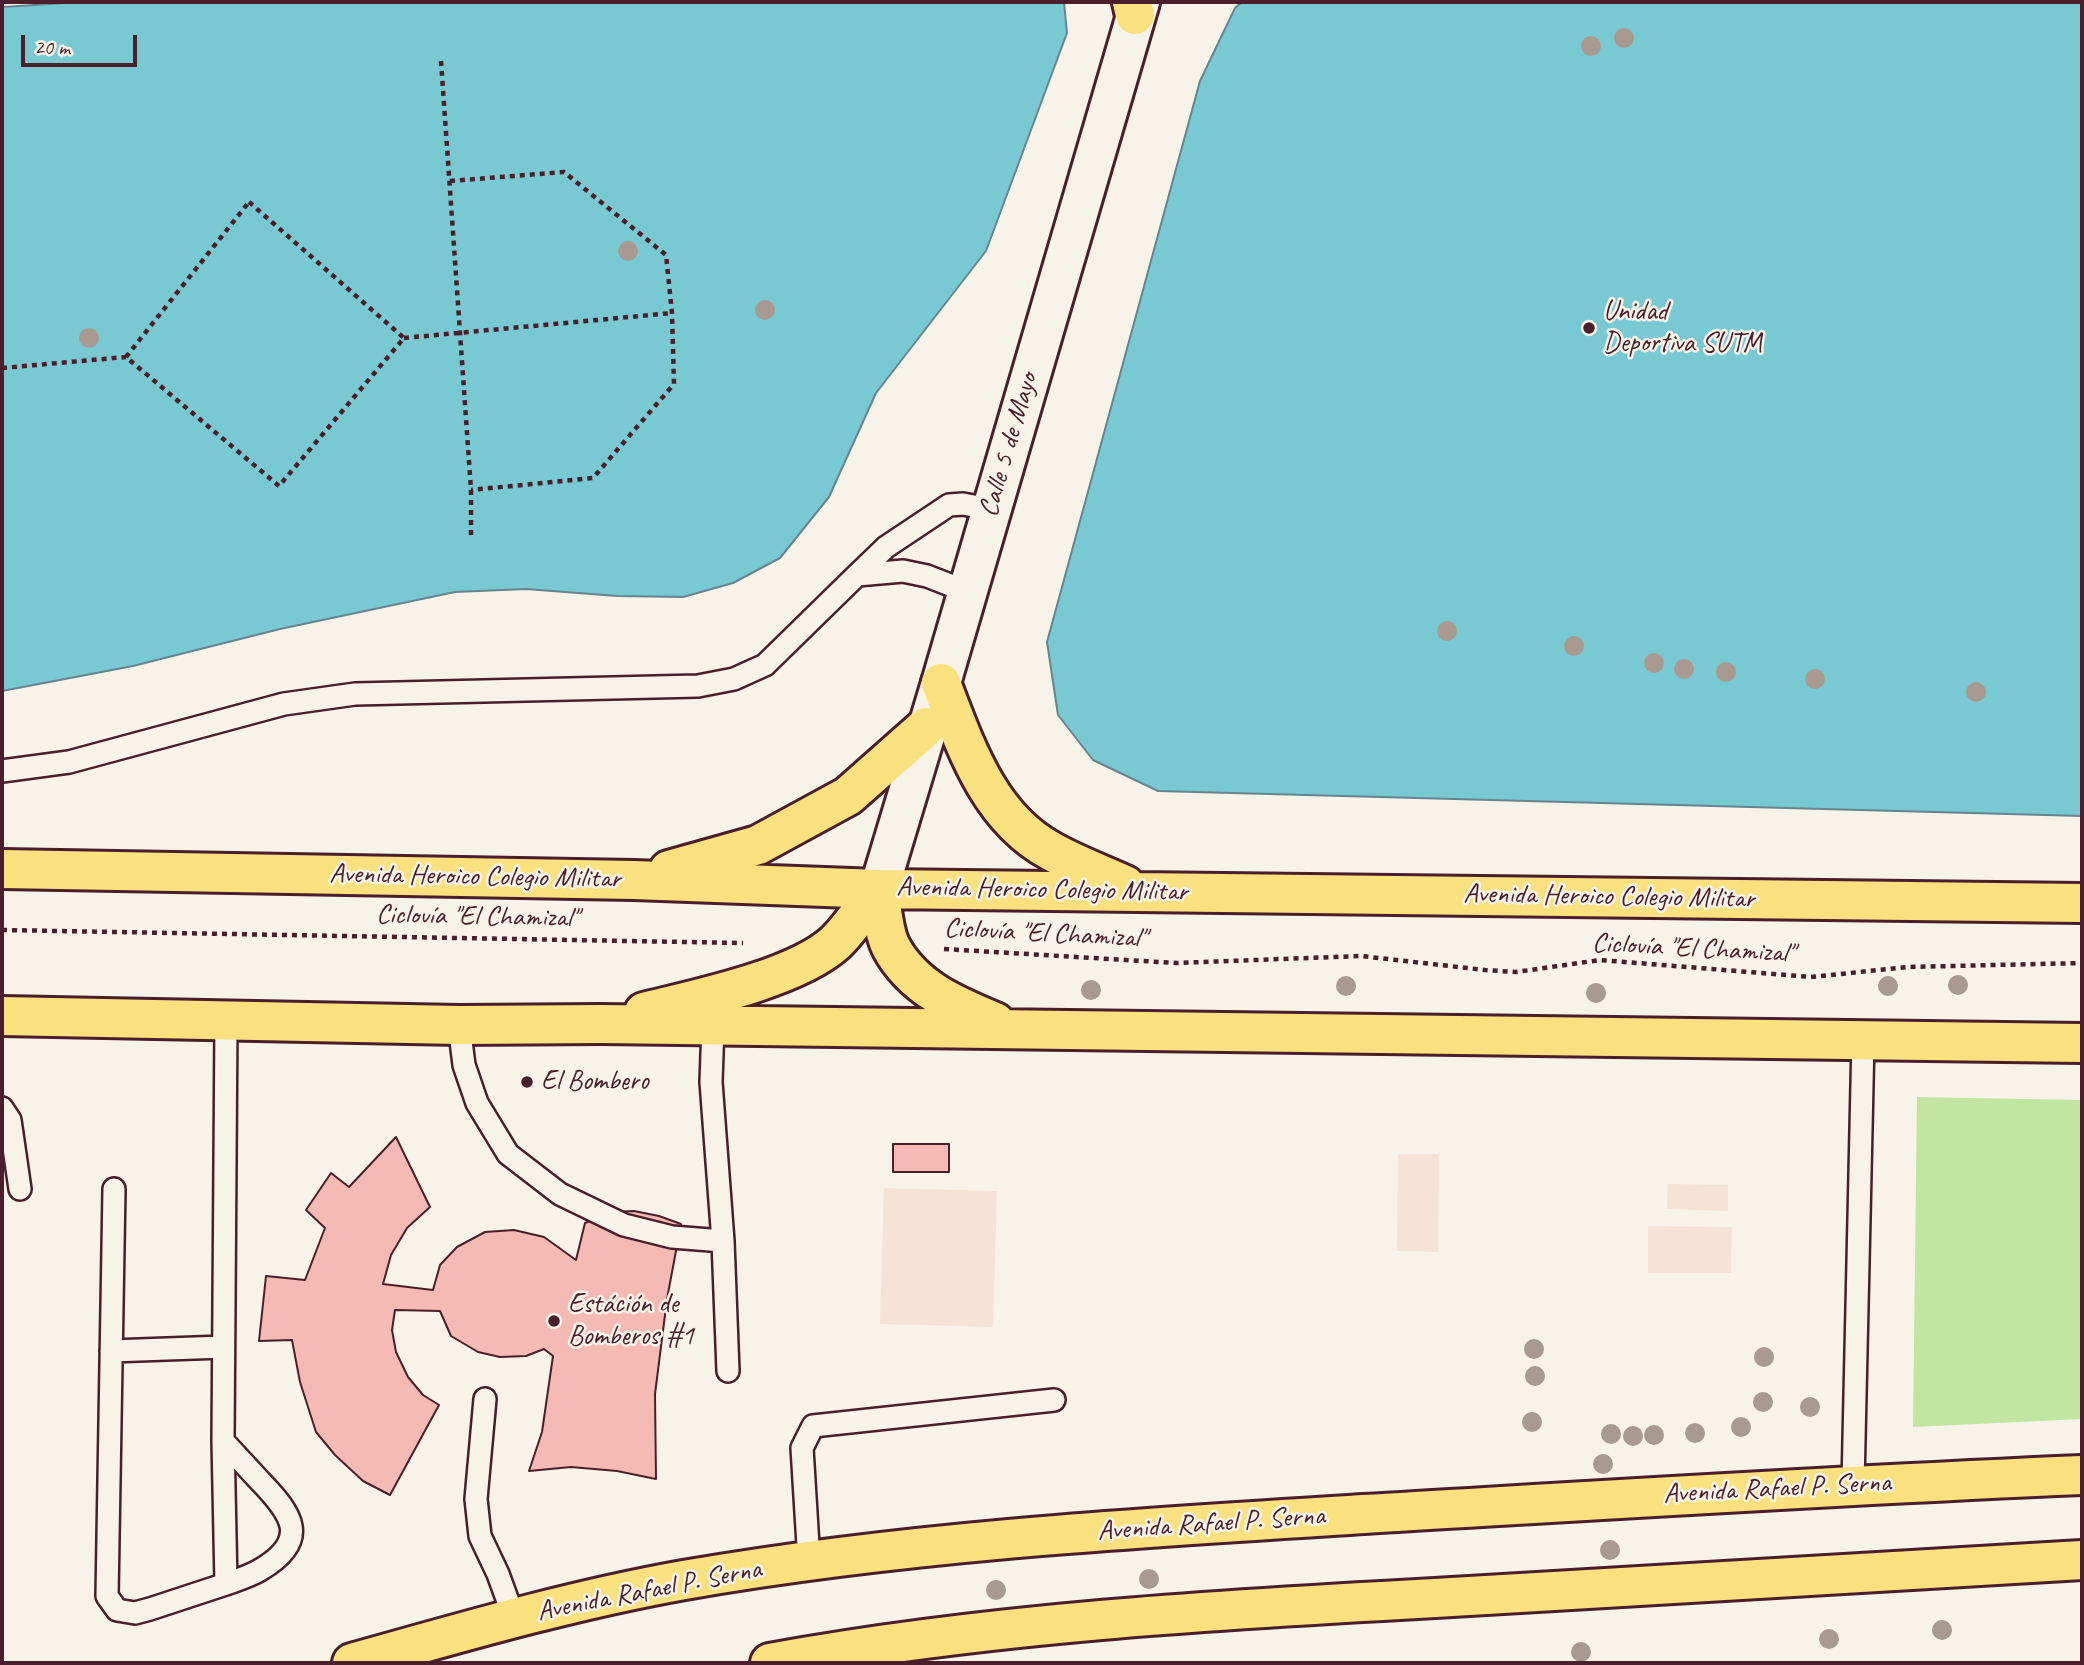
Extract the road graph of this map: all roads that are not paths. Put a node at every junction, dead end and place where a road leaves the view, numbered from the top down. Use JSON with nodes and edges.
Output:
{"nodes":[{"id":1,"x":1136,"y":6,"type":"edge"},
{"id":2,"x":990,"y":509,"type":"junction"},
{"id":3,"x":858,"y":575,"type":"junction"},
{"id":4,"x":968,"y":592,"type":"junction"},
{"id":5,"x":941,"y":682,"type":"junction"},
{"id":6,"x":926,"y":727,"type":"junction"},
{"id":7,"x":2,"y":771,"type":"edge"},
{"id":8,"x":2,"y":869,"type":"edge"},
{"id":9,"x":634,"y":880,"type":"junction"},
{"id":10,"x":878,"y":889,"type":"junction"},
{"id":11,"x":1140,"y":891,"type":"junction"},
{"id":12,"x":2082,"y":903,"type":"edge"},
{"id":13,"x":2,"y":1016,"type":"edge"},
{"id":14,"x":226,"y":1021,"type":"junction"},
{"id":15,"x":601,"y":1024,"type":"junction"},
{"id":16,"x":459,"y":1026,"type":"junction"},
{"id":17,"x":713,"y":1026,"type":"junction"},
{"id":18,"x":1015,"y":1030,"type":"junction"},
{"id":19,"x":1863,"y":1040,"type":"junction"},
{"id":20,"x":2082,"y":1043,"type":"edge"},
{"id":21,"x":2,"y":1108,"type":"edge"},
{"id":22,"x":20,"y":1189,"type":"dead end"},
{"id":23,"x":114,"y":1189,"type":"dead end"},
{"id":24,"x":723,"y":1241,"type":"junction"},
{"id":25,"x":223,"y":1347,"type":"junction"},
{"id":26,"x":111,"y":1351,"type":"junction"},
{"id":27,"x":728,"y":1371,"type":"dead end"},
{"id":28,"x":485,"y":1399,"type":"dead end"},
{"id":29,"x":1054,"y":1400,"type":"dead end"},
{"id":30,"x":223,"y":1441,"type":"junction"},
{"id":31,"x":2082,"y":1475,"type":"edge"},
{"id":32,"x":1853,"y":1484,"type":"junction"},
{"id":33,"x":2082,"y":1560,"type":"edge"},
{"id":34,"x":809,"y":1562,"type":"junction"},
{"id":35,"x":226,"y":1584,"type":"junction"},
{"id":36,"x":514,"y":1618,"type":"junction"},
{"id":37,"x":352,"y":1663,"type":"edge"},
{"id":38,"x":769,"y":1663,"type":"edge"}],
"edges":[{"from":1,"to":2,"type":"street","name":"Calle 5 de Mayo"},
{"from":2,"to":3,"type":"lane"},
{"from":2,"to":4,"type":"street","name":"Calle 5 de Mayo"},
{"from":3,"to":4,"type":"lane"},
{"from":3,"to":7,"type":"lane"},
{"from":4,"to":5,"type":"street","name":"Calle 5 de Mayo"},
{"from":5,"to":6,"type":"street","name":"Calle 5 de Mayo"},
{"from":5,"to":11,"type":"main road"},
{"from":6,"to":9,"type":"main road"},
{"from":6,"to":10,"type":"street","name":"Calle 5 de Mayo"},
{"from":8,"to":9,"type":"main road","name":"Avenida Heroico Colegio Militar"},
{"from":9,"to":10,"type":"main road","name":"Avenida Heroico Colegio Militar"},
{"from":10,"to":11,"type":"main road","name":"Avenida Heroico Colegio Militar"},
{"from":10,"to":15,"type":"main road"},
{"from":10,"to":18,"type":"main road"},
{"from":11,"to":12,"type":"main road","name":"Avenida Heroico Colegio Militar"},
{"from":13,"to":14,"type":"main road"},
{"from":14,"to":16,"type":"main road"},
{"from":14,"to":25,"type":"lane"},
{"from":15,"to":16,"type":"main road"},
{"from":15,"to":17,"type":"main road"},
{"from":16,"to":24,"type":"lane"},
{"from":17,"to":18,"type":"main road"},
{"from":17,"to":24,"type":"lane"},
{"from":18,"to":19,"type":"main road"},
{"from":19,"to":20,"type":"main road"},
{"from":19,"to":32,"type":"lane"},
{"from":21,"to":22,"type":"lane"},
{"from":23,"to":26,"type":"lane"},
{"from":24,"to":27,"type":"lane"},
{"from":25,"to":26,"type":"lane"},
{"from":25,"to":30,"type":"lane"},
{"from":26,"to":35,"type":"lane"},
{"from":28,"to":36,"type":"lane"},
{"from":29,"to":34,"type":"lane"},
{"from":30,"to":35,"type":"lane"},
{"from":30,"to":35,"type":"lane"},
{"from":31,"to":32,"type":"main road","name":"Avenida Rafael P. Serna"},
{"from":32,"to":34,"type":"main road","name":"Avenida Rafael P. Serna"},
{"from":33,"to":38,"type":"main road"},
{"from":34,"to":36,"type":"main road","name":"Avenida Rafael P. Serna"},
{"from":36,"to":37,"type":"main road","name":"Avenida Rafael P. Serna"}]}
